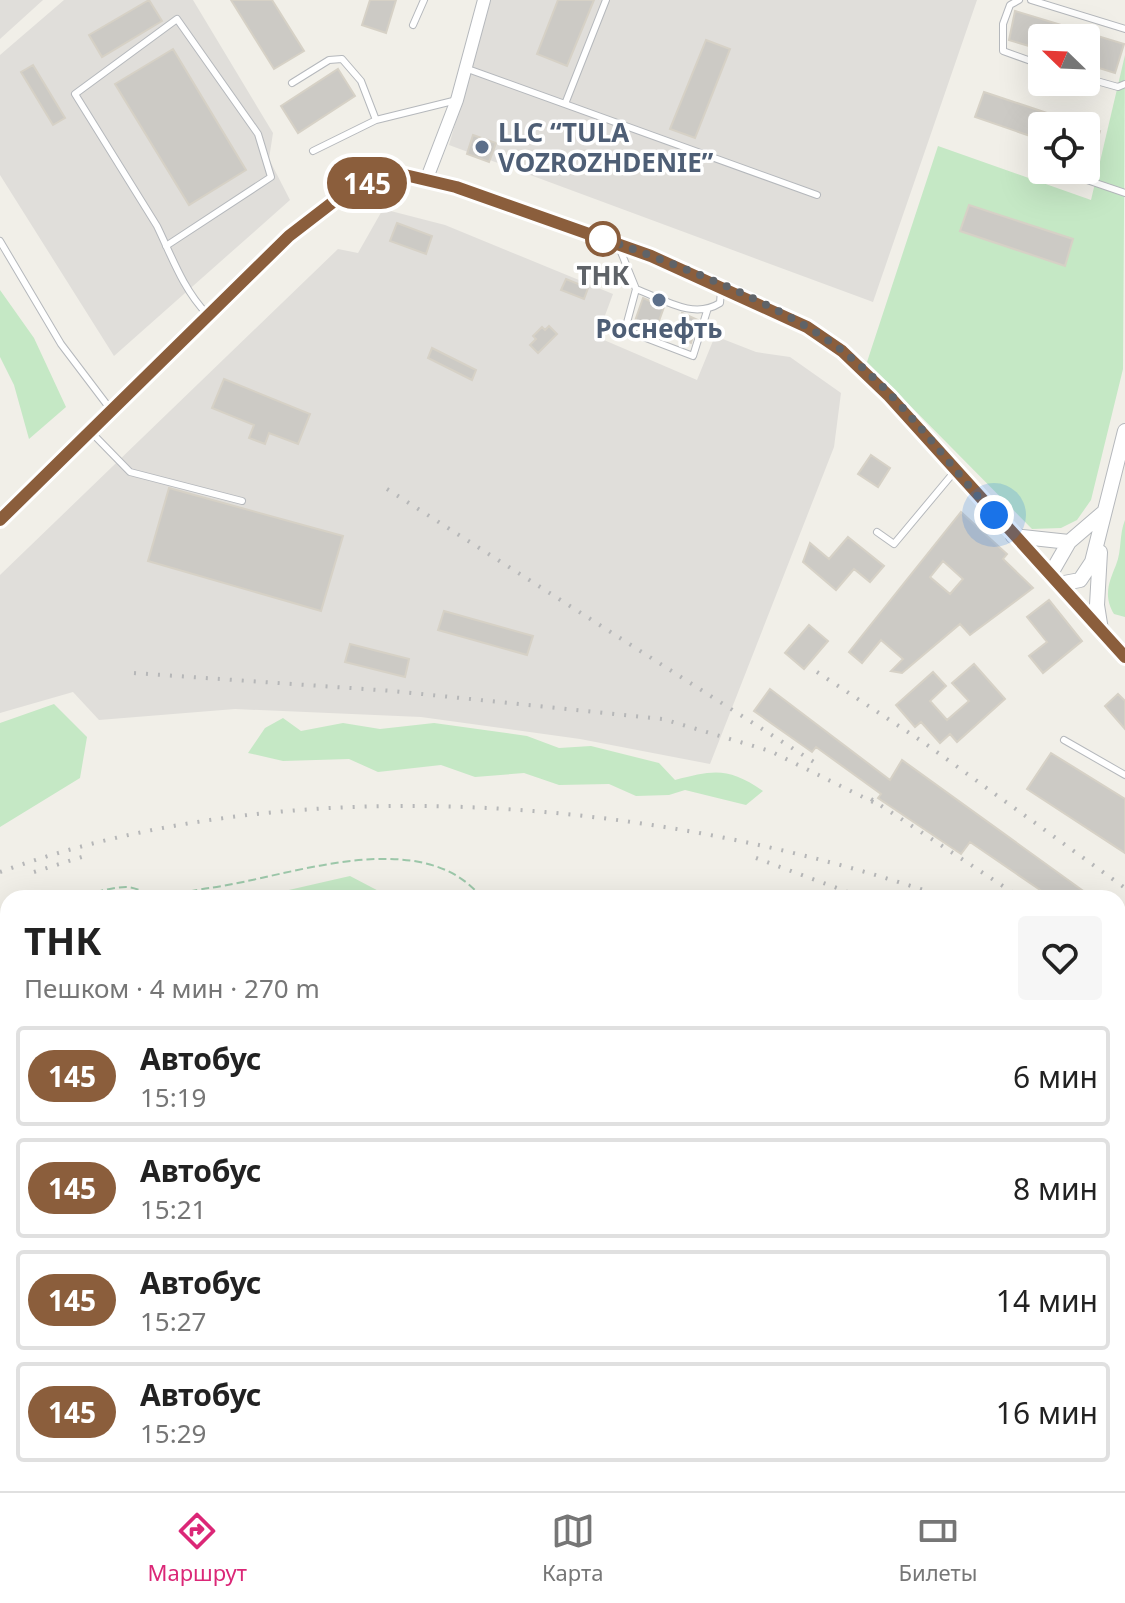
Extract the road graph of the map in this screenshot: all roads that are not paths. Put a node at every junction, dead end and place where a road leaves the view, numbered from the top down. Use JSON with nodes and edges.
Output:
{"nodes":[{"id":1,"x":424,"y":0,"type":"edge"},
{"id":2,"x":484,"y":0,"type":"edge"},
{"id":3,"x":606,"y":0,"type":"edge"},
{"id":4,"x":1019,"y":0,"type":"edge"},
{"id":5,"x":1031,"y":0,"type":"edge"},
{"id":6,"x":413,"y":25,"type":"dead end"},
{"id":7,"x":1125,"y":29,"type":"edge"},
{"id":8,"x":1028,"y":60,"type":"edge"},
{"id":9,"x":465,"y":68,"type":"junction"},
{"id":10,"x":1100,"y":82,"type":"edge"},
{"id":11,"x":292,"y":83,"type":"dead end"},
{"id":12,"x":1125,"y":84,"type":"edge"},
{"id":13,"x":457,"y":100,"type":"junction"},
{"id":14,"x":565,"y":104,"type":"junction"},
{"id":15,"x":376,"y":120,"type":"junction"},
{"id":16,"x":313,"y":151,"type":"dead end"},
{"id":17,"x":427,"y":178,"type":"junction"},
{"id":18,"x":1099,"y":184,"type":"edge"},
{"id":19,"x":1125,"y":193,"type":"edge"},
{"id":20,"x":817,"y":195,"type":"dead end"},
{"id":21,"x":0,"y":241,"type":"edge"},
{"id":22,"x":618,"y":244,"type":"junction"},
{"id":23,"x":166,"y":246,"type":"junction"},
{"id":24,"x":721,"y":287,"type":"junction"},
{"id":25,"x":636,"y":289,"type":"junction"},
{"id":26,"x":707,"y":311,"type":"junction"},
{"id":27,"x":210,"y":317,"type":"junction"},
{"id":28,"x":111,"y":410,"type":"junction"},
{"id":29,"x":90,"y":431,"type":"junction"},
{"id":30,"x":1125,"y":431,"type":"edge"},
{"id":31,"x":955,"y":471,"type":"junction"},
{"id":32,"x":242,"y":501,"type":"dead end"},
{"id":33,"x":1104,"y":512,"type":"junction"},
{"id":34,"x":0,"y":520,"type":"edge"},
{"id":35,"x":877,"y":532,"type":"dead end"},
{"id":36,"x":1013,"y":536,"type":"junction"},
{"id":37,"x":1069,"y":542,"type":"junction"},
{"id":38,"x":1055,"y":579,"type":"junction"},
{"id":39,"x":1101,"y":630,"type":"junction"},
{"id":40,"x":1125,"y":657,"type":"edge"},
{"id":41,"x":1064,"y":740,"type":"dead end"},
{"id":42,"x":1125,"y":775,"type":"edge"}],
"edges":[{"from":1,"to":6,"type":"lane"},
{"from":2,"to":9,"type":"street"},
{"from":3,"to":14,"type":"lane"},
{"from":4,"to":8,"type":"lane"},
{"from":5,"to":7,"type":"lane"},
{"from":9,"to":13,"type":"street"},
{"from":9,"to":14,"type":"lane"},
{"from":10,"to":12,"type":"lane"},
{"from":11,"to":15,"type":"lane"},
{"from":13,"to":15,"type":"lane"},
{"from":13,"to":17,"type":"street"},
{"from":14,"to":20,"type":"lane"},
{"from":15,"to":16,"type":"lane"},
{"from":17,"to":22,"type":"street"},
{"from":17,"to":27,"type":"street"},
{"from":18,"to":19,"type":"lane"},
{"from":21,"to":28,"type":"lane"},
{"from":22,"to":24,"type":"street"},
{"from":22,"to":25,"type":"lane"},
{"from":23,"to":23,"type":"lane"},
{"from":23,"to":27,"type":"lane"},
{"from":24,"to":26,"type":"lane"},
{"from":24,"to":31,"type":"street"},
{"from":25,"to":26,"type":"lane"},
{"from":25,"to":26,"type":"lane"},
{"from":27,"to":28,"type":"street"},
{"from":28,"to":29,"type":"street"},
{"from":29,"to":32,"type":"lane"},
{"from":29,"to":34,"type":"street"},
{"from":30,"to":33,"type":"street"},
{"from":31,"to":35,"type":"lane"},
{"from":31,"to":36,"type":"street"},
{"from":33,"to":37,"type":"street"},
{"from":33,"to":38,"type":"street"},
{"from":33,"to":39,"type":"street"},
{"from":36,"to":37,"type":"street"},
{"from":36,"to":38,"type":"street"},
{"from":37,"to":38,"type":"street"},
{"from":38,"to":39,"type":"street"},
{"from":39,"to":40,"type":"street"},
{"from":41,"to":42,"type":"lane"}]}
